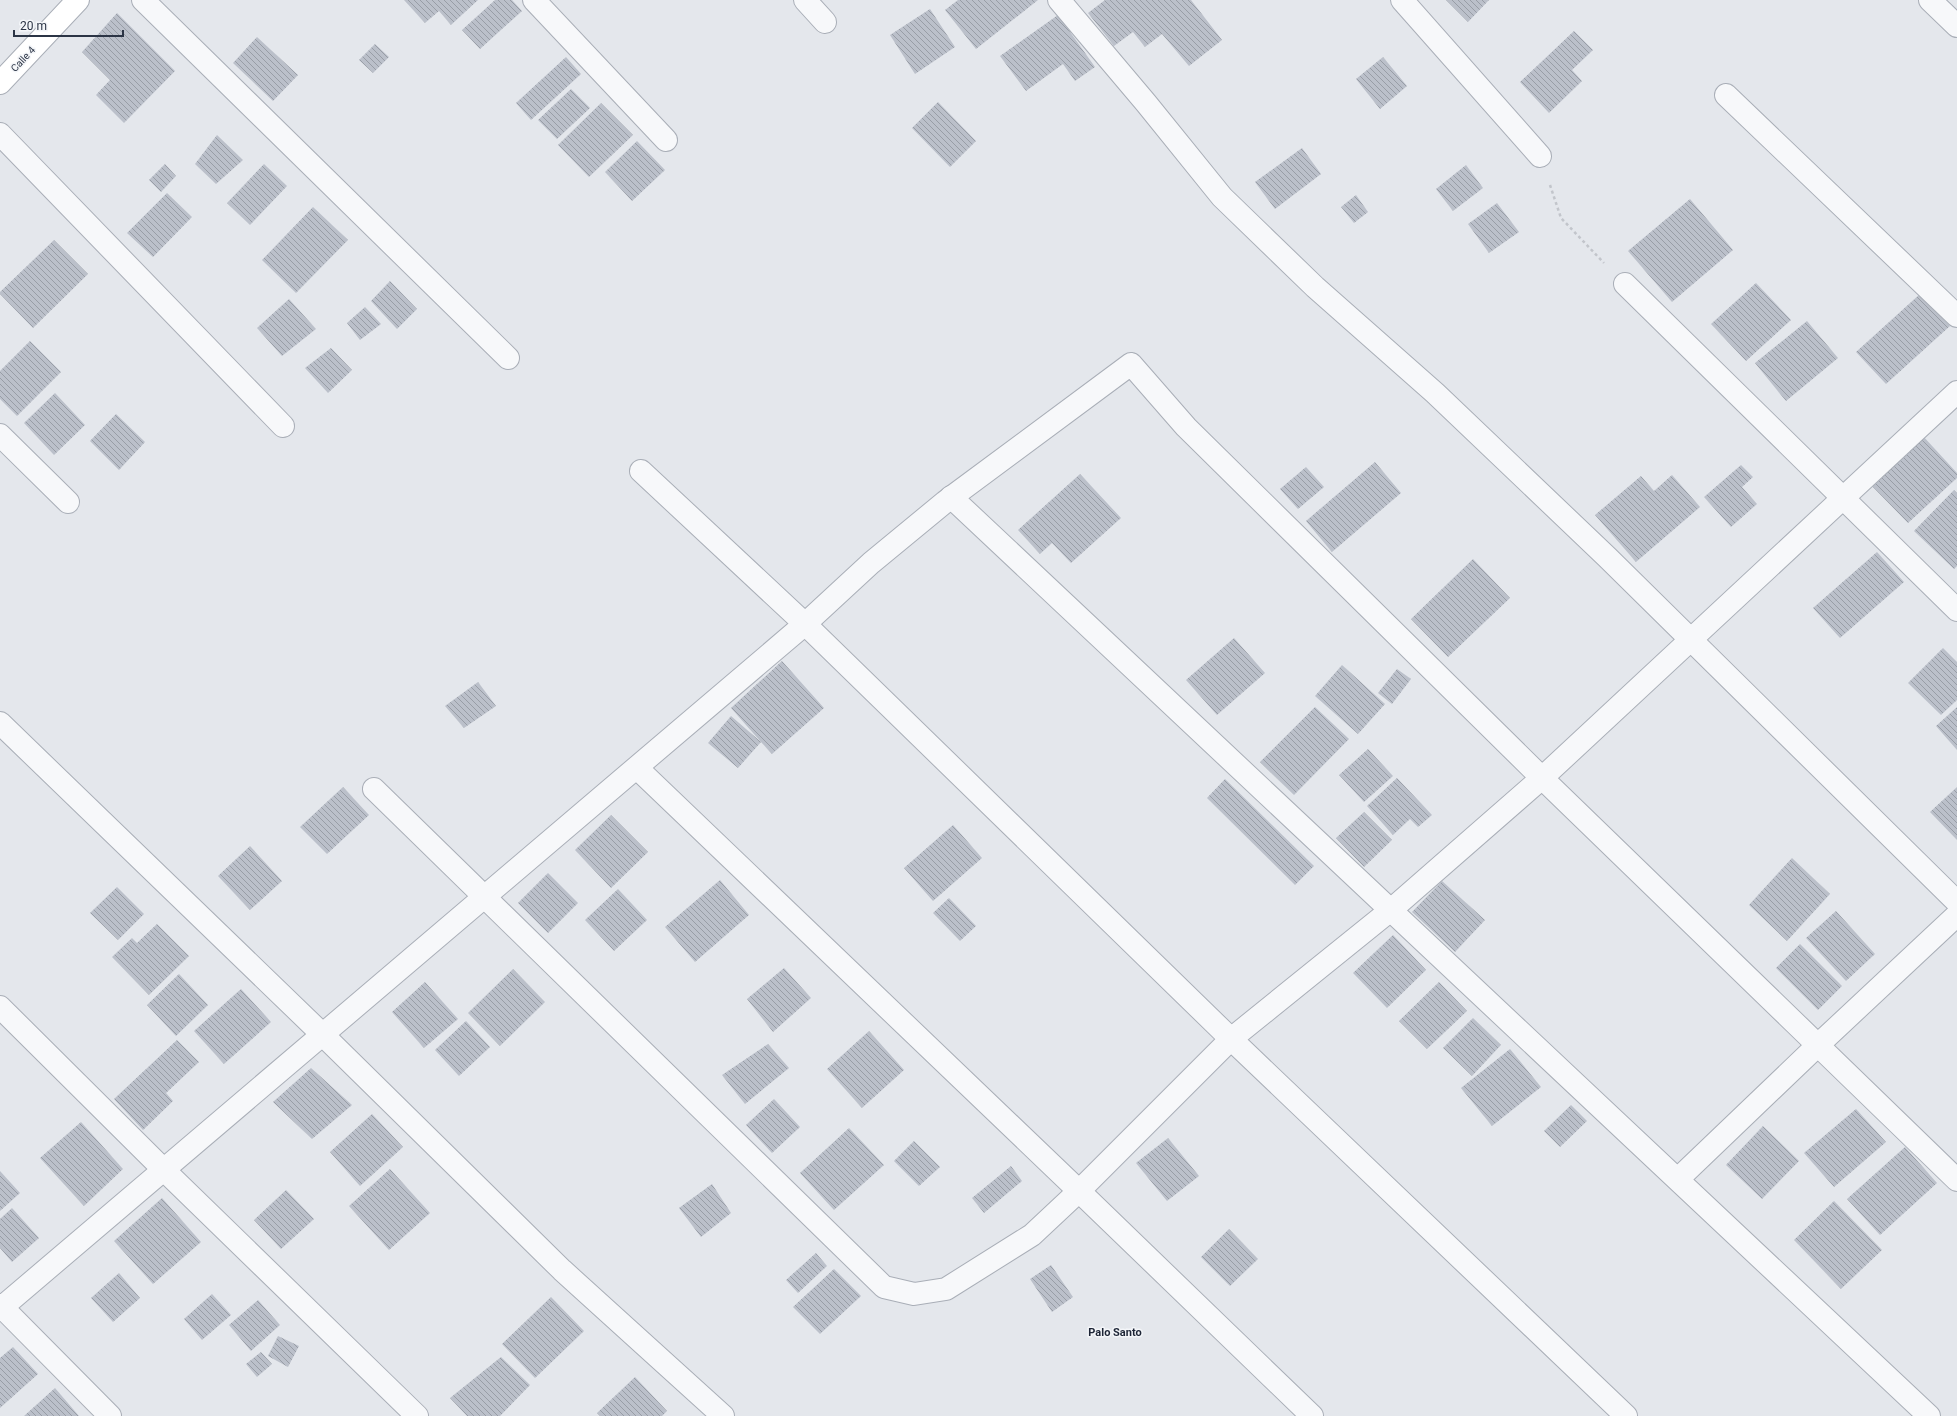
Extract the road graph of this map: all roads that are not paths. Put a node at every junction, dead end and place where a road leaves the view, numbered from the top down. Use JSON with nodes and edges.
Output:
{"nodes":[{"id":1,"x":78,"y":0,"type":"edge"},
{"id":2,"x":143,"y":0,"type":"edge"},
{"id":3,"x":534,"y":0,"type":"edge"},
{"id":4,"x":805,"y":0,"type":"edge"},
{"id":5,"x":1059,"y":0,"type":"edge"},
{"id":6,"x":1402,"y":0,"type":"edge"},
{"id":7,"x":1930,"y":0,"type":"edge"},
{"id":8,"x":825,"y":22,"type":"dead end"},
{"id":9,"x":1957,"y":26,"type":"edge"},
{"id":10,"x":0,"y":83,"type":"edge"},
{"id":11,"x":1726,"y":95,"type":"dead end"},
{"id":12,"x":0,"y":134,"type":"edge"},
{"id":13,"x":666,"y":140,"type":"dead end"},
{"id":14,"x":1540,"y":156,"type":"road end"},
{"id":15,"x":1625,"y":284,"type":"road end"},
{"id":16,"x":1957,"y":316,"type":"edge"},
{"id":17,"x":508,"y":358,"type":"dead end"},
{"id":18,"x":1957,"y":392,"type":"edge"},
{"id":19,"x":283,"y":426,"type":"dead end"},
{"id":20,"x":0,"y":435,"type":"edge"},
{"id":21,"x":641,"y":472,"type":"dead end"},
{"id":22,"x":951,"y":497,"type":"junction"},
{"id":23,"x":1842,"y":499,"type":"junction"},
{"id":24,"x":68,"y":502,"type":"dead end"},
{"id":25,"x":1957,"y":610,"type":"edge"},
{"id":26,"x":805,"y":624,"type":"junction"},
{"id":27,"x":1692,"y":640,"type":"junction"},
{"id":28,"x":0,"y":723,"type":"edge"},
{"id":29,"x":637,"y":768,"type":"junction"},
{"id":30,"x":1542,"y":778,"type":"junction"},
{"id":31,"x":374,"y":789,"type":"dead end"},
{"id":32,"x":485,"y":898,"type":"junction"},
{"id":33,"x":1957,"y":902,"type":"edge"},
{"id":34,"x":1392,"y":909,"type":"junction"},
{"id":35,"x":1957,"y":915,"type":"edge"},
{"id":36,"x":0,"y":1007,"type":"edge"},
{"id":37,"x":323,"y":1035,"type":"junction"},
{"id":38,"x":1230,"y":1039,"type":"junction"},
{"id":39,"x":1818,"y":1045,"type":"junction"},
{"id":40,"x":164,"y":1170,"type":"junction"},
{"id":41,"x":1678,"y":1179,"type":"junction"},
{"id":42,"x":1957,"y":1180,"type":"edge"},
{"id":43,"x":1080,"y":1192,"type":"junction"},
{"id":44,"x":1,"y":1307,"type":"edge"},
{"id":45,"x":110,"y":1416,"type":"edge"},
{"id":46,"x":417,"y":1416,"type":"edge"},
{"id":47,"x":723,"y":1416,"type":"edge"},
{"id":48,"x":1312,"y":1416,"type":"edge"},
{"id":49,"x":1626,"y":1416,"type":"edge"},
{"id":50,"x":1929,"y":1416,"type":"edge"}],
"edges":[{"from":1,"to":10,"type":"street","name":"Calle 4"},
{"from":2,"to":17,"type":"street"},
{"from":3,"to":13,"type":"street"},
{"from":4,"to":8,"type":"street"},
{"from":5,"to":27,"type":"street"},
{"from":6,"to":14,"type":"street"},
{"from":7,"to":9,"type":"street"},
{"from":11,"to":16,"type":"street"},
{"from":12,"to":19,"type":"street"},
{"from":15,"to":23,"type":"street"},
{"from":18,"to":23,"type":"street"},
{"from":20,"to":24,"type":"street"},
{"from":21,"to":26,"type":"street"},
{"from":22,"to":26,"type":"street"},
{"from":22,"to":30,"type":"street"},
{"from":22,"to":34,"type":"street"},
{"from":23,"to":25,"type":"street"},
{"from":23,"to":27,"type":"street"},
{"from":26,"to":29,"type":"street"},
{"from":26,"to":38,"type":"street"},
{"from":27,"to":30,"type":"street"},
{"from":27,"to":33,"type":"street"},
{"from":28,"to":37,"type":"street"},
{"from":29,"to":32,"type":"street"},
{"from":29,"to":43,"type":"street"},
{"from":30,"to":34,"type":"street"},
{"from":30,"to":39,"type":"street"},
{"from":31,"to":32,"type":"street"},
{"from":32,"to":37,"type":"street"},
{"from":32,"to":43,"type":"street"},
{"from":34,"to":38,"type":"street"},
{"from":34,"to":41,"type":"street"},
{"from":35,"to":39,"type":"street"},
{"from":36,"to":40,"type":"street"},
{"from":37,"to":40,"type":"street"},
{"from":37,"to":47,"type":"street"},
{"from":38,"to":43,"type":"street"},
{"from":38,"to":49,"type":"street"},
{"from":39,"to":41,"type":"street"},
{"from":39,"to":42,"type":"street"},
{"from":40,"to":44,"type":"street"},
{"from":40,"to":46,"type":"street"},
{"from":41,"to":50,"type":"street"},
{"from":43,"to":48,"type":"street"},
{"from":44,"to":45,"type":"street"}]}
